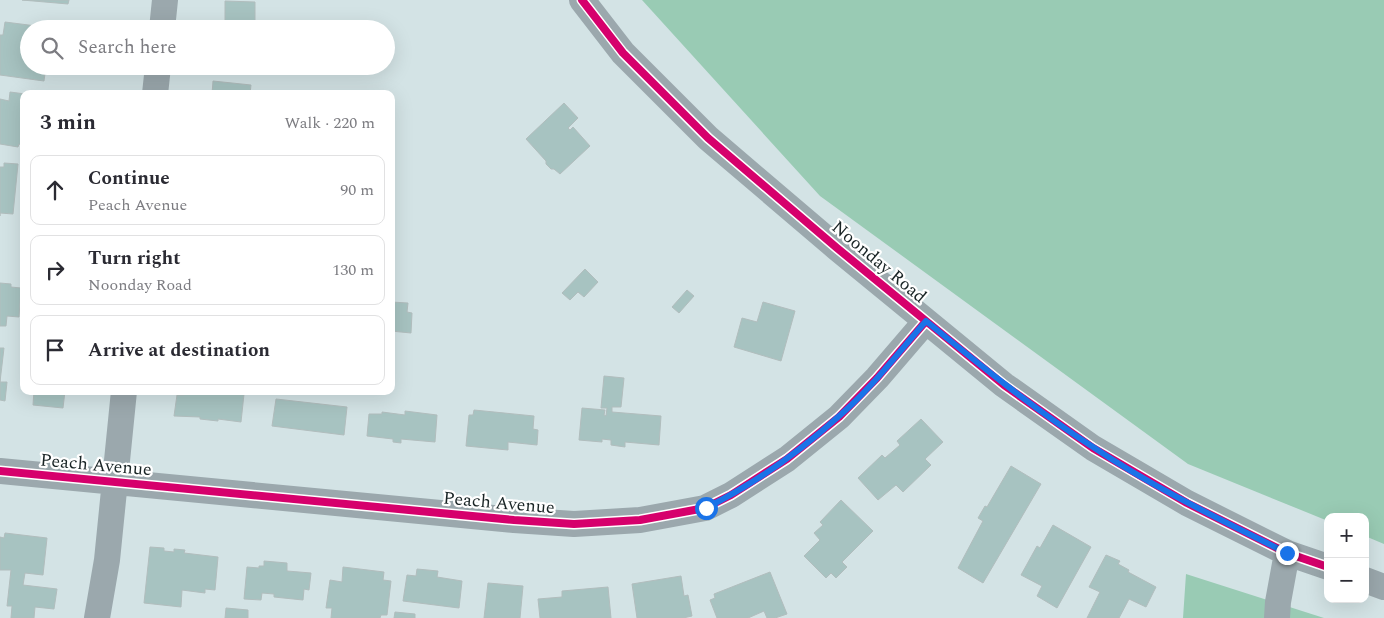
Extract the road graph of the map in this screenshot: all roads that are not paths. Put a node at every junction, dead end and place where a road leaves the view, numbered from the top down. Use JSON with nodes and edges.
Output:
{"nodes":[{"id":1,"x":165,"y":0,"type":"edge"},
{"id":2,"x":582,"y":0,"type":"edge"},
{"id":3,"x":163,"y":20,"type":"edge"},
{"id":4,"x":157,"y":75,"type":"edge"},
{"id":5,"x":155,"y":90,"type":"edge"},
{"id":6,"x":926,"y":321,"type":"junction"},
{"id":7,"x":124,"y":395,"type":"edge"},
{"id":8,"x":0,"y":471,"type":"edge"},
{"id":9,"x":114,"y":481,"type":"junction"},
{"id":10,"x":1287,"y":553,"type":"junction"},
{"id":11,"x":1324,"y":566,"type":"edge"},
{"id":12,"x":1369,"y":581,"type":"edge"},
{"id":13,"x":1384,"y":587,"type":"edge"},
{"id":14,"x":97,"y":618,"type":"edge"},
{"id":15,"x":1277,"y":618,"type":"edge"}],
"edges":[{"from":1,"to":3,"type":"street"},
{"from":2,"to":6,"type":"street","name":"Noonday Road"},
{"from":4,"to":5,"type":"street"},
{"from":6,"to":9,"type":"street","name":"Peach Avenue"},
{"from":6,"to":10,"type":"street","name":"Noonday Road"},
{"from":7,"to":9,"type":"street"},
{"from":8,"to":9,"type":"street","name":"Peach Avenue"},
{"from":9,"to":14,"type":"street"},
{"from":10,"to":11,"type":"street","name":"Noonday Road"},
{"from":10,"to":15,"type":"street"},
{"from":12,"to":13,"type":"street"}]}
